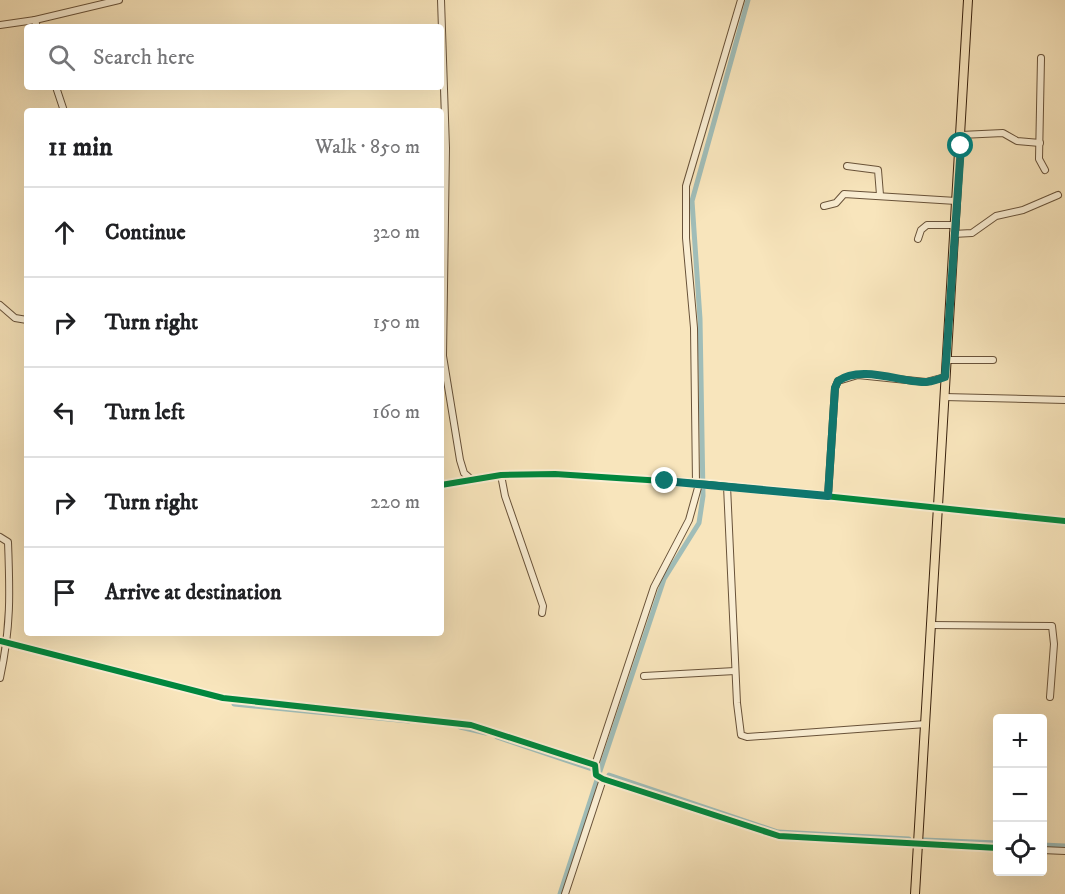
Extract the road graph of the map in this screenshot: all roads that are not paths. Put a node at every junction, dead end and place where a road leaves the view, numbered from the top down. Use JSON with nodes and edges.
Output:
{"nodes":[{"id":1,"x":119,"y":0,"type":"edge"},
{"id":2,"x":441,"y":0,"type":"edge"},
{"id":3,"x":741,"y":0,"type":"edge"},
{"id":4,"x":968,"y":0,"type":"edge"},
{"id":5,"x":35,"y":20,"type":"junction"},
{"id":6,"x":36,"y":24,"type":"edge"},
{"id":7,"x":442,"y":24,"type":"edge"},
{"id":8,"x":0,"y":25,"type":"edge"},
{"id":9,"x":1041,"y":58,"type":"dead end"},
{"id":10,"x":444,"y":74,"type":"edge"},
{"id":11,"x":57,"y":90,"type":"edge"},
{"id":12,"x":63,"y":108,"type":"edge"},
{"id":13,"x":961,"y":135,"type":"junction"},
{"id":14,"x":1040,"y":144,"type":"junction"},
{"id":15,"x":847,"y":166,"type":"dead end"},
{"id":16,"x":1045,"y":170,"type":"dead end"},
{"id":17,"x":880,"y":195,"type":"junction"},
{"id":18,"x":1058,"y":195,"type":"dead end"},
{"id":19,"x":956,"y":201,"type":"junction"},
{"id":20,"x":824,"y":206,"type":"dead end"},
{"id":21,"x":953,"y":229,"type":"junction"},
{"id":22,"x":918,"y":239,"type":"dead end"},
{"id":23,"x":444,"y":304,"type":"edge"},
{"id":24,"x":0,"y":306,"type":"edge"},
{"id":25,"x":24,"y":320,"type":"edge"},
{"id":26,"x":946,"y":360,"type":"junction"},
{"id":27,"x":993,"y":360,"type":"dead end"},
{"id":28,"x":444,"y":362,"type":"edge"},
{"id":29,"x":945,"y":377,"type":"junction"},
{"id":30,"x":944,"y":397,"type":"junction"},
{"id":31,"x":1065,"y":400,"type":"edge"},
{"id":32,"x":464,"y":472,"type":"junction"},
{"id":33,"x":501,"y":475,"type":"junction"},
{"id":34,"x":472,"y":480,"type":"junction"},
{"id":35,"x":461,"y":482,"type":"junction"},
{"id":36,"x":698,"y":484,"type":"junction"},
{"id":37,"x":444,"y":485,"type":"edge"},
{"id":38,"x":727,"y":486,"type":"junction"},
{"id":39,"x":828,"y":496,"type":"junction"},
{"id":40,"x":939,"y":507,"type":"junction"},
{"id":41,"x":1065,"y":521,"type":"edge"},
{"id":42,"x":0,"y":537,"type":"edge"},
{"id":43,"x":542,"y":613,"type":"dead end"},
{"id":44,"x":930,"y":625,"type":"junction"},
{"id":45,"x":0,"y":641,"type":"edge"},
{"id":46,"x":8,"y":644,"type":"junction"},
{"id":47,"x":735,"y":671,"type":"junction"},
{"id":48,"x":644,"y":676,"type":"dead end"},
{"id":49,"x":0,"y":678,"type":"edge"},
{"id":50,"x":1050,"y":698,"type":"dead end"},
{"id":51,"x":926,"y":724,"type":"junction"},
{"id":52,"x":595,"y":765,"type":"junction"},
{"id":53,"x":603,"y":779,"type":"junction"},
{"id":54,"x":918,"y":844,"type":"junction"},
{"id":55,"x":993,"y":848,"type":"edge"},
{"id":56,"x":1047,"y":850,"type":"edge"},
{"id":57,"x":1065,"y":851,"type":"edge"},
{"id":58,"x":565,"y":894,"type":"edge"},
{"id":59,"x":915,"y":894,"type":"edge"}],
"edges":[{"from":1,"to":5,"type":"street"},
{"from":2,"to":7,"type":"street"},
{"from":3,"to":36,"type":"street"},
{"from":4,"to":13,"type":"main road"},
{"from":5,"to":6,"type":"street"},
{"from":5,"to":8,"type":"street"},
{"from":9,"to":14,"type":"street"},
{"from":10,"to":23,"type":"street"},
{"from":11,"to":12,"type":"street"},
{"from":13,"to":14,"type":"street"},
{"from":13,"to":19,"type":"main road"},
{"from":14,"to":16,"type":"street"},
{"from":15,"to":17,"type":"street"},
{"from":17,"to":19,"type":"street"},
{"from":17,"to":20,"type":"street"},
{"from":18,"to":21,"type":"street"},
{"from":19,"to":21,"type":"main road"},
{"from":21,"to":22,"type":"street"},
{"from":21,"to":26,"type":"main road"},
{"from":24,"to":25,"type":"street"},
{"from":26,"to":27,"type":"street"},
{"from":26,"to":29,"type":"main road"},
{"from":28,"to":32,"type":"street"},
{"from":29,"to":30,"type":"main road"},
{"from":29,"to":39,"type":"street"},
{"from":30,"to":31,"type":"street"},
{"from":30,"to":40,"type":"main road"},
{"from":32,"to":34,"type":"street"},
{"from":32,"to":35,"type":"street"},
{"from":33,"to":34,"type":"street"},
{"from":33,"to":36,"type":"street"},
{"from":33,"to":43,"type":"street"},
{"from":34,"to":35,"type":"street"},
{"from":35,"to":37,"type":"street"},
{"from":36,"to":38,"type":"street"},
{"from":36,"to":52,"type":"street"},
{"from":38,"to":39,"type":"street"},
{"from":38,"to":47,"type":"street"},
{"from":39,"to":40,"type":"street"},
{"from":40,"to":41,"type":"street"},
{"from":40,"to":44,"type":"main road"},
{"from":42,"to":46,"type":"street"},
{"from":44,"to":50,"type":"street"},
{"from":44,"to":51,"type":"main road"},
{"from":45,"to":46,"type":"street"},
{"from":46,"to":49,"type":"street"},
{"from":46,"to":52,"type":"street"},
{"from":47,"to":48,"type":"street"},
{"from":47,"to":51,"type":"street"},
{"from":51,"to":54,"type":"main road"},
{"from":52,"to":53,"type":"street"},
{"from":53,"to":54,"type":"street"},
{"from":53,"to":58,"type":"street"},
{"from":54,"to":55,"type":"street"},
{"from":54,"to":59,"type":"main road"},
{"from":56,"to":57,"type":"street"}]}
